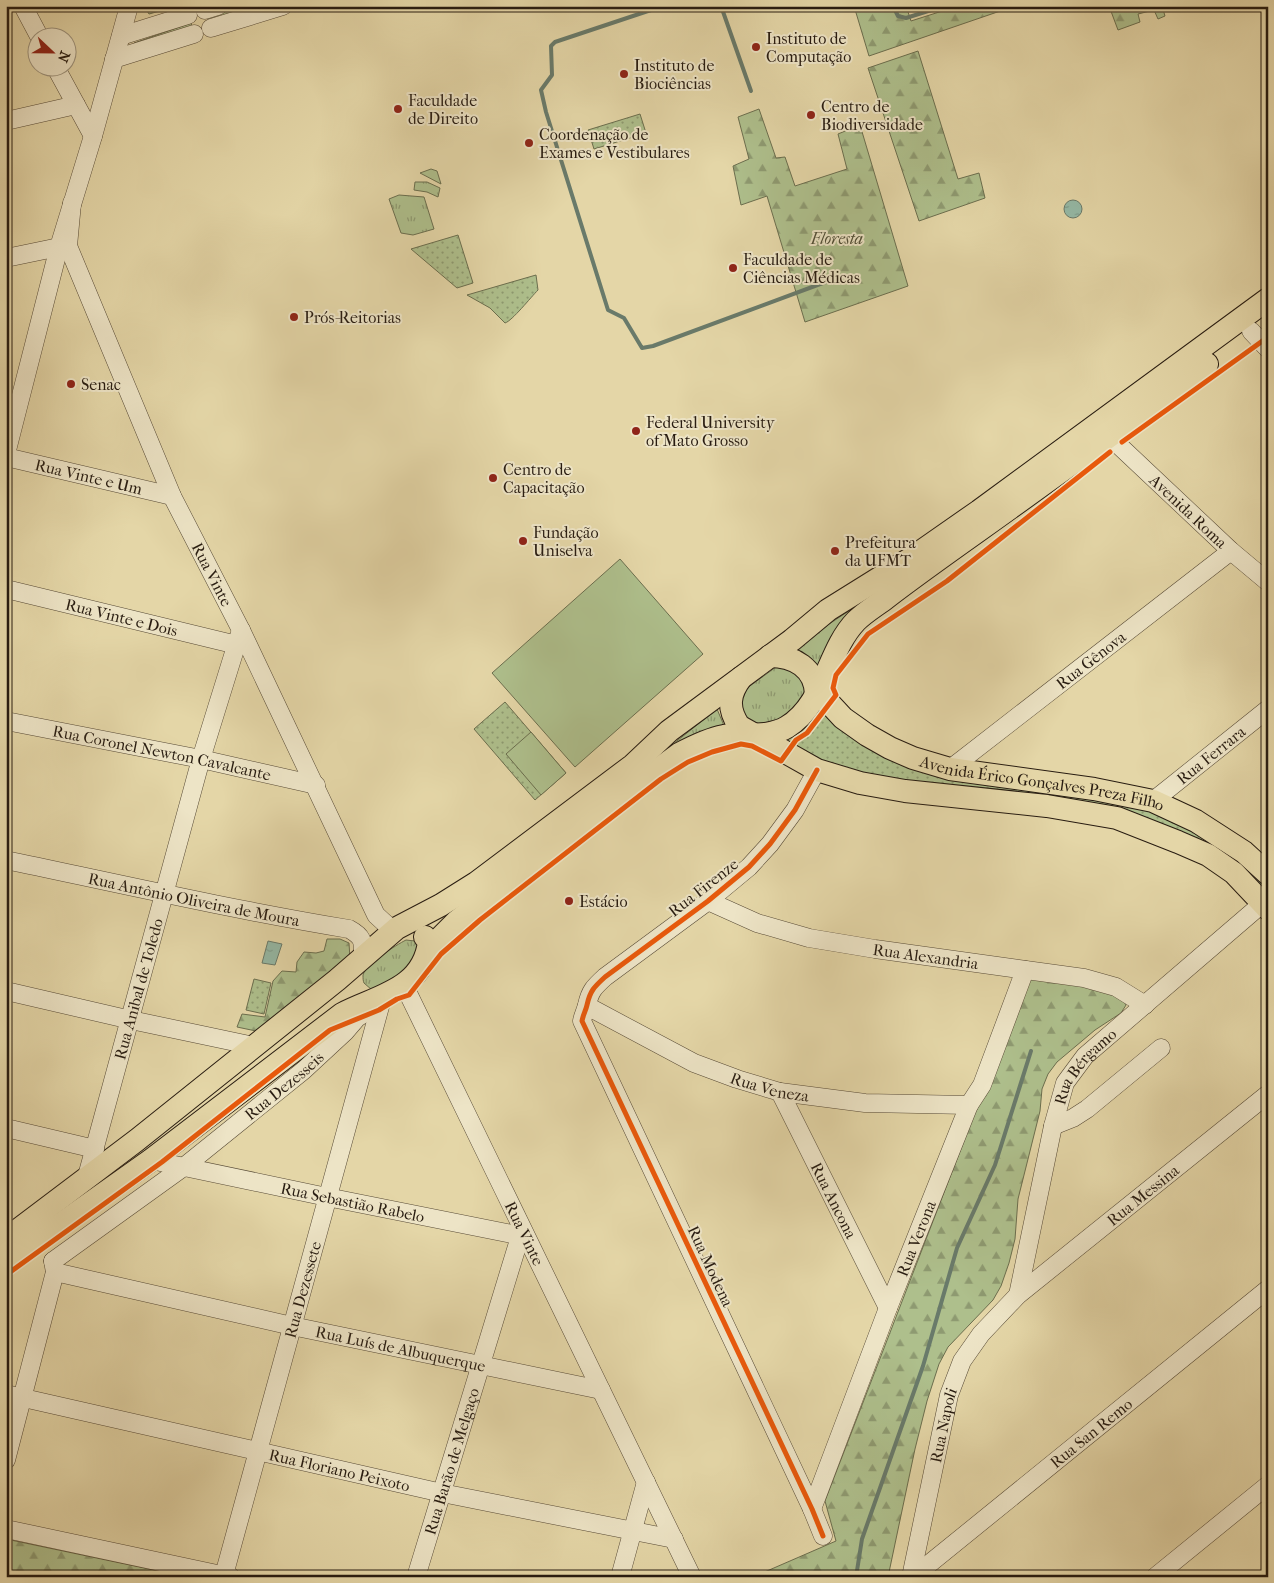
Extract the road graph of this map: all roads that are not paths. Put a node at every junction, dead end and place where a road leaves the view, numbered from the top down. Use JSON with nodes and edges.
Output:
{"nodes":[{"id":1,"x":23,"y":6,"type":"edge"},
{"id":2,"x":129,"y":6,"type":"edge"},
{"id":3,"x":283,"y":6,"type":"edge"},
{"id":4,"x":188,"y":14,"type":"dead end"},
{"id":5,"x":35,"y":28,"type":"edge"},
{"id":6,"x":211,"y":28,"type":"dead end"},
{"id":7,"x":194,"y":34,"type":"dead end"},
{"id":8,"x":121,"y":36,"type":"junction"},
{"id":9,"x":114,"y":59,"type":"junction"},
{"id":10,"x":61,"y":78,"type":"edge"},
{"id":11,"x":105,"y":91,"type":"junction"},
{"id":12,"x":73,"y":99,"type":"junction"},
{"id":13,"x":6,"y":122,"type":"edge"},
{"id":14,"x":92,"y":136,"type":"junction"},
{"id":15,"x":72,"y":203,"type":"junction"},
{"id":16,"x":59,"y":247,"type":"junction"},
{"id":17,"x":6,"y":258,"type":"edge"},
{"id":18,"x":1268,"y":299,"type":"edge"},
{"id":19,"x":1259,"y":325,"type":"edge"},
{"id":20,"x":1268,"y":348,"type":"edge"},
{"id":21,"x":14,"y":393,"type":"edge"},
{"id":22,"x":1110,"y":437,"type":"junction"},
{"id":23,"x":6,"y":456,"type":"edge"},
{"id":24,"x":172,"y":496,"type":"junction"},
{"id":25,"x":1231,"y":551,"type":"junction"},
{"id":26,"x":1268,"y":582,"type":"edge"},
{"id":27,"x":6,"y":589,"type":"edge"},
{"id":28,"x":239,"y":638,"type":"junction"},
{"id":29,"x":770,"y":656,"type":"junction"},
{"id":30,"x":743,"y":675,"type":"junction"},
{"id":31,"x":816,"y":694,"type":"junction"},
{"id":32,"x":1268,"y":709,"type":"edge"},
{"id":33,"x":6,"y":722,"type":"edge"},
{"id":34,"x":754,"y":734,"type":"junction"},
{"id":35,"x":201,"y":759,"type":"junction"},
{"id":36,"x":950,"y":769,"type":"junction"},
{"id":37,"x":817,"y":770,"type":"junction"},
{"id":38,"x":316,"y":785,"type":"junction"},
{"id":39,"x":1153,"y":801,"type":"junction"},
{"id":40,"x":6,"y":860,"type":"edge"},
{"id":41,"x":1268,"y":874,"type":"edge"},
{"id":42,"x":164,"y":893,"type":"junction"},
{"id":43,"x":708,"y":901,"type":"junction"},
{"id":44,"x":1265,"y":906,"type":"edge"},
{"id":45,"x":397,"y":928,"type":"junction"},
{"id":46,"x":428,"y":950,"type":"junction"},
{"id":47,"x":363,"y":957,"type":"junction"},
{"id":48,"x":1025,"y":970,"type":"junction"},
{"id":49,"x":404,"y":985,"type":"junction"},
{"id":50,"x":6,"y":990,"type":"edge"},
{"id":51,"x":375,"y":1001,"type":"junction"},
{"id":52,"x":1145,"y":1005,"type":"junction"},
{"id":53,"x":587,"y":1006,"type":"junction"},
{"id":54,"x":131,"y":1020,"type":"junction"},
{"id":55,"x":254,"y":1046,"type":"junction"},
{"id":56,"x":1161,"y":1048,"type":"dead end"},
{"id":57,"x":780,"y":1092,"type":"junction"},
{"id":58,"x":1268,"y":1094,"type":"edge"},
{"id":59,"x":969,"y":1105,"type":"junction"},
{"id":60,"x":1053,"y":1126,"type":"junction"},
{"id":61,"x":6,"y":1128,"type":"edge"},
{"id":62,"x":96,"y":1144,"type":"junction"},
{"id":63,"x":128,"y":1146,"type":"junction"},
{"id":64,"x":151,"y":1160,"type":"junction"},
{"id":65,"x":185,"y":1166,"type":"junction"},
{"id":66,"x":87,"y":1176,"type":"junction"},
{"id":67,"x":328,"y":1197,"type":"junction"},
{"id":68,"x":522,"y":1230,"type":"junction"},
{"id":69,"x":47,"y":1233,"type":"junction"},
{"id":70,"x":6,"y":1239,"type":"edge"},
{"id":71,"x":6,"y":1263,"type":"edge"},
{"id":72,"x":54,"y":1266,"type":"junction"},
{"id":73,"x":1268,"y":1289,"type":"edge"},
{"id":74,"x":1018,"y":1295,"type":"junction"},
{"id":75,"x":888,"y":1308,"type":"junction"},
{"id":76,"x":292,"y":1326,"type":"junction"},
{"id":77,"x":481,"y":1364,"type":"junction"},
{"id":78,"x":601,"y":1390,"type":"junction"},
{"id":79,"x":14,"y":1396,"type":"edge"},
{"id":80,"x":258,"y":1450,"type":"junction"},
{"id":81,"x":6,"y":1460,"type":"edge"},
{"id":82,"x":646,"y":1482,"type":"junction"},
{"id":83,"x":1268,"y":1485,"type":"edge"},
{"id":84,"x":442,"y":1493,"type":"junction"},
{"id":85,"x":812,"y":1509,"type":"junction"},
{"id":86,"x":6,"y":1529,"type":"edge"},
{"id":87,"x":632,"y":1531,"type":"junction"},
{"id":88,"x":823,"y":1536,"type":"dead end"},
{"id":89,"x":674,"y":1539,"type":"junction"},
{"id":90,"x":228,"y":1576,"type":"edge"},
{"id":91,"x":416,"y":1577,"type":"edge"},
{"id":92,"x":620,"y":1577,"type":"edge"},
{"id":93,"x":692,"y":1577,"type":"edge"},
{"id":94,"x":912,"y":1577,"type":"edge"},
{"id":95,"x":1155,"y":1577,"type":"edge"}],
"edges":[{"from":1,"to":5,"type":"street"},
{"from":2,"to":8,"type":"street"},
{"from":3,"to":6,"type":"street"},
{"from":4,"to":8,"type":"street"},
{"from":7,"to":9,"type":"street"},
{"from":8,"to":9,"type":"street"},
{"from":9,"to":11,"type":"street"},
{"from":10,"to":12,"type":"street"},
{"from":11,"to":12,"type":"street"},
{"from":11,"to":14,"type":"street"},
{"from":12,"to":13,"type":"street"},
{"from":12,"to":14,"type":"street"},
{"from":14,"to":15,"type":"street"},
{"from":15,"to":16,"type":"street"},
{"from":15,"to":24,"type":"street","name":"Rua Vinte"},
{"from":16,"to":17,"type":"street"},
{"from":16,"to":21,"type":"street"},
{"from":18,"to":29,"type":"main road"},
{"from":19,"to":20,"type":"street"},
{"from":19,"to":22,"type":"main road"},
{"from":21,"to":23,"type":"street"},
{"from":22,"to":25,"type":"street","name":"Avenida Roma"},
{"from":22,"to":31,"type":"main road"},
{"from":23,"to":24,"type":"street","name":"Rua Vinte e Um"},
{"from":24,"to":28,"type":"street","name":"Rua Vinte"},
{"from":25,"to":26,"type":"street","name":"Avenida Roma"},
{"from":25,"to":36,"type":"street","name":"Rua Gênova"},
{"from":27,"to":28,"type":"street","name":"Rua Vinte e Dois"},
{"from":28,"to":35,"type":"street","name":"Rua Anibal de Toledo"},
{"from":28,"to":38,"type":"street","name":"Rua Vinte"},
{"from":29,"to":30,"type":"main road"},
{"from":29,"to":31,"type":"main road"},
{"from":30,"to":34,"type":"main road"},
{"from":30,"to":45,"type":"main road"},
{"from":31,"to":34,"type":"main road"},
{"from":31,"to":36,"type":"main road","name":"Avenida Érico Gonçalves Preza Filho"},
{"from":32,"to":39,"type":"street","name":"Rua Ferrara"},
{"from":33,"to":35,"type":"street","name":"Rua Coronel Newton Cavalcante"},
{"from":34,"to":37,"type":"main road","name":"Avenida Érico Gonçalves Preza Filho"},
{"from":34,"to":46,"type":"main road"},
{"from":35,"to":38,"type":"street","name":"Rua Coronel Newton Cavalcante"},
{"from":35,"to":42,"type":"street","name":"Rua Anibal de Toledo"},
{"from":36,"to":39,"type":"main road","name":"Avenida Érico Gonçalves Preza Filho"},
{"from":37,"to":43,"type":"street","name":"Rua Firenze"},
{"from":37,"to":44,"type":"main road","name":"Avenida Érico Gonçalves Preza Filho"},
{"from":38,"to":45,"type":"street","name":"Rua Vinte"},
{"from":39,"to":41,"type":"main road","name":"Avenida Érico Gonçalves Preza Filho"},
{"from":40,"to":42,"type":"street","name":"Rua Antônio Oliveira de Moura"},
{"from":42,"to":47,"type":"street","name":"Rua Antônio Oliveira de Moura"},
{"from":42,"to":54,"type":"street","name":"Rua Anibal de Toledo"},
{"from":43,"to":48,"type":"street","name":"Rua Alexandria"},
{"from":43,"to":53,"type":"street","name":"Rua Firenze"},
{"from":44,"to":52,"type":"street","name":"Rua Bérgamo"},
{"from":45,"to":46,"type":"main road"},
{"from":45,"to":47,"type":"main road"},
{"from":46,"to":49,"type":"main road"},
{"from":47,"to":51,"type":"main road"},
{"from":47,"to":55,"type":"main road"},
{"from":48,"to":52,"type":"street","name":"Rua Alexandria"},
{"from":48,"to":59,"type":"street","name":"Rua Verona"},
{"from":49,"to":51,"type":"main road"},
{"from":49,"to":68,"type":"street","name":"Rua Vinte"},
{"from":50,"to":54,"type":"street"},
{"from":51,"to":64,"type":"main road"},
{"from":51,"to":65,"type":"street","name":"Rua Dezesseis"},
{"from":51,"to":67,"type":"street","name":"Rua Dezessete"},
{"from":52,"to":60,"type":"street","name":"Rua Bérgamo"},
{"from":53,"to":57,"type":"street","name":"Rua Veneza"},
{"from":53,"to":85,"type":"street","name":"Rua Modena"},
{"from":54,"to":55,"type":"street"},
{"from":54,"to":62,"type":"street","name":"Rua Anibal de Toledo"},
{"from":55,"to":63,"type":"main road"},
{"from":56,"to":60,"type":"street"},
{"from":57,"to":59,"type":"street","name":"Rua Veneza"},
{"from":57,"to":75,"type":"street","name":"Rua Ancona"},
{"from":58,"to":74,"type":"street","name":"Rua Messina"},
{"from":59,"to":75,"type":"street","name":"Rua Verona"},
{"from":60,"to":74,"type":"street","name":"Rua Bérgamo"},
{"from":61,"to":62,"type":"street"},
{"from":62,"to":63,"type":"street"},
{"from":62,"to":66,"type":"street","name":"Rua Anibal de Toledo"},
{"from":63,"to":66,"type":"main road"},
{"from":64,"to":65,"type":"street","name":"Rua Sebastião Rabelo"},
{"from":64,"to":69,"type":"main road"},
{"from":65,"to":67,"type":"street","name":"Rua Sebastião Rabelo"},
{"from":65,"to":72,"type":"street","name":"Rua Dezesseis"},
{"from":66,"to":70,"type":"main road"},
{"from":67,"to":68,"type":"street","name":"Rua Sebastião Rabelo"},
{"from":67,"to":76,"type":"street","name":"Rua Dezessete"},
{"from":68,"to":77,"type":"street","name":"Rua Barão de Melgaço"},
{"from":68,"to":78,"type":"street","name":"Rua Vinte"},
{"from":69,"to":71,"type":"main road"},
{"from":69,"to":72,"type":"street"},
{"from":72,"to":76,"type":"street","name":"Rua Luís de Albuquerque"},
{"from":72,"to":79,"type":"street"},
{"from":73,"to":94,"type":"street","name":"Rua San Remo"},
{"from":74,"to":94,"type":"street","name":"Rua Napoli"},
{"from":75,"to":85,"type":"street","name":"Rua Verona"},
{"from":76,"to":77,"type":"street","name":"Rua Luís de Albuquerque"},
{"from":76,"to":80,"type":"street","name":"Rua Dezessete"},
{"from":77,"to":78,"type":"street","name":"Rua Luís de Albuquerque"},
{"from":77,"to":84,"type":"street","name":"Rua Barão de Melgaço"},
{"from":78,"to":82,"type":"street","name":"Rua Vinte"},
{"from":79,"to":80,"type":"street","name":"Rua Floriano Peixoto"},
{"from":79,"to":81,"type":"street"},
{"from":80,"to":84,"type":"street","name":"Rua Floriano Peixoto"},
{"from":80,"to":90,"type":"street","name":"Rua Dezessete"},
{"from":82,"to":87,"type":"street"},
{"from":82,"to":89,"type":"street","name":"Rua Vinte"},
{"from":83,"to":95,"type":"street"},
{"from":84,"to":87,"type":"street","name":"Rua Floriano Peixoto"},
{"from":84,"to":91,"type":"street","name":"Rua Barão de Melgaço"},
{"from":85,"to":88,"type":"street","name":"Rua Modena"},
{"from":86,"to":90,"type":"street"},
{"from":87,"to":89,"type":"street","name":"Rua Floriano Peixoto"},
{"from":87,"to":92,"type":"street"},
{"from":89,"to":93,"type":"street","name":"Rua Vinte"}]}
